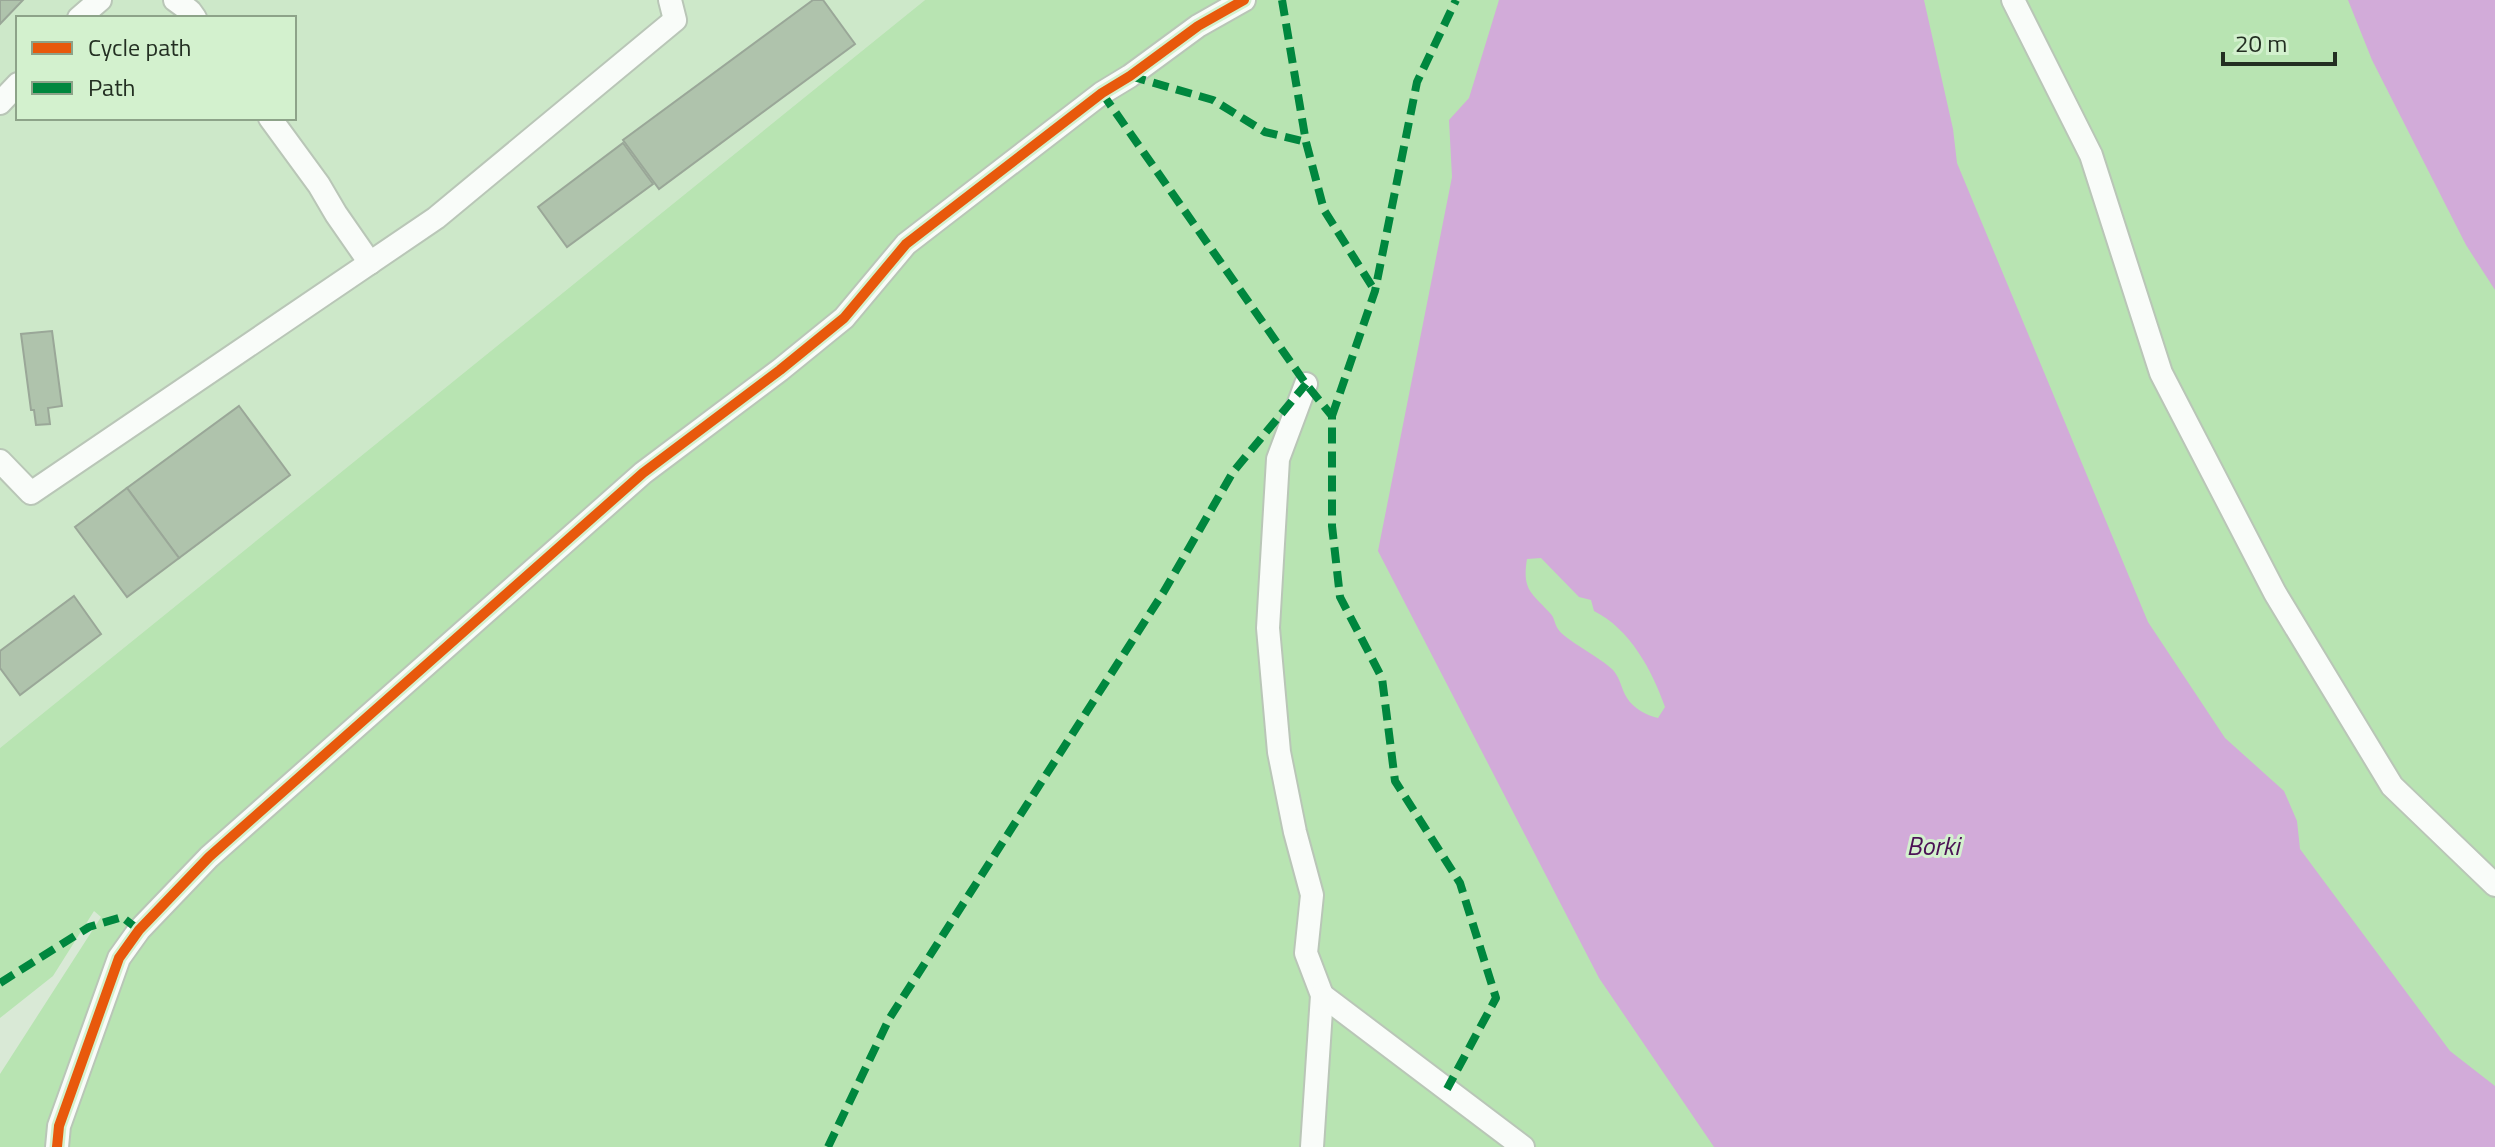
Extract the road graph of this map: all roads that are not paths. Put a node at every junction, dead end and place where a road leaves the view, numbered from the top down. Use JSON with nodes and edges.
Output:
{"nodes":[{"id":1,"x":100,"y":0,"type":"edge"},
{"id":2,"x":175,"y":0,"type":"edge"},
{"id":3,"x":670,"y":0,"type":"edge"},
{"id":4,"x":1244,"y":0,"type":"edge"},
{"id":5,"x":2013,"y":0,"type":"edge"},
{"id":6,"x":81,"y":16,"type":"edge"},
{"id":7,"x":194,"y":16,"type":"edge"},
{"id":8,"x":16,"y":86,"type":"edge"},
{"id":9,"x":0,"y":103,"type":"edge"},
{"id":10,"x":271,"y":120,"type":"edge"},
{"id":11,"x":370,"y":263,"type":"junction"},
{"id":12,"x":1306,"y":384,"type":"dead end"},
{"id":13,"x":0,"y":461,"type":"edge"},
{"id":14,"x":2495,"y":885,"type":"edge"},
{"id":15,"x":1322,"y":995,"type":"junction"},
{"id":16,"x":57,"y":1147,"type":"edge"},
{"id":17,"x":1312,"y":1147,"type":"edge"},
{"id":18,"x":1523,"y":1147,"type":"edge"}],
"edges":[{"from":1,"to":6,"type":"lane"},
{"from":2,"to":7,"type":"lane"},
{"from":3,"to":11,"type":"lane"},
{"from":4,"to":16,"type":"lane"},
{"from":5,"to":14,"type":"lane"},
{"from":8,"to":9,"type":"lane"},
{"from":10,"to":11,"type":"lane"},
{"from":11,"to":13,"type":"lane"},
{"from":12,"to":15,"type":"lane"},
{"from":15,"to":17,"type":"lane"},
{"from":15,"to":18,"type":"lane"}]}
